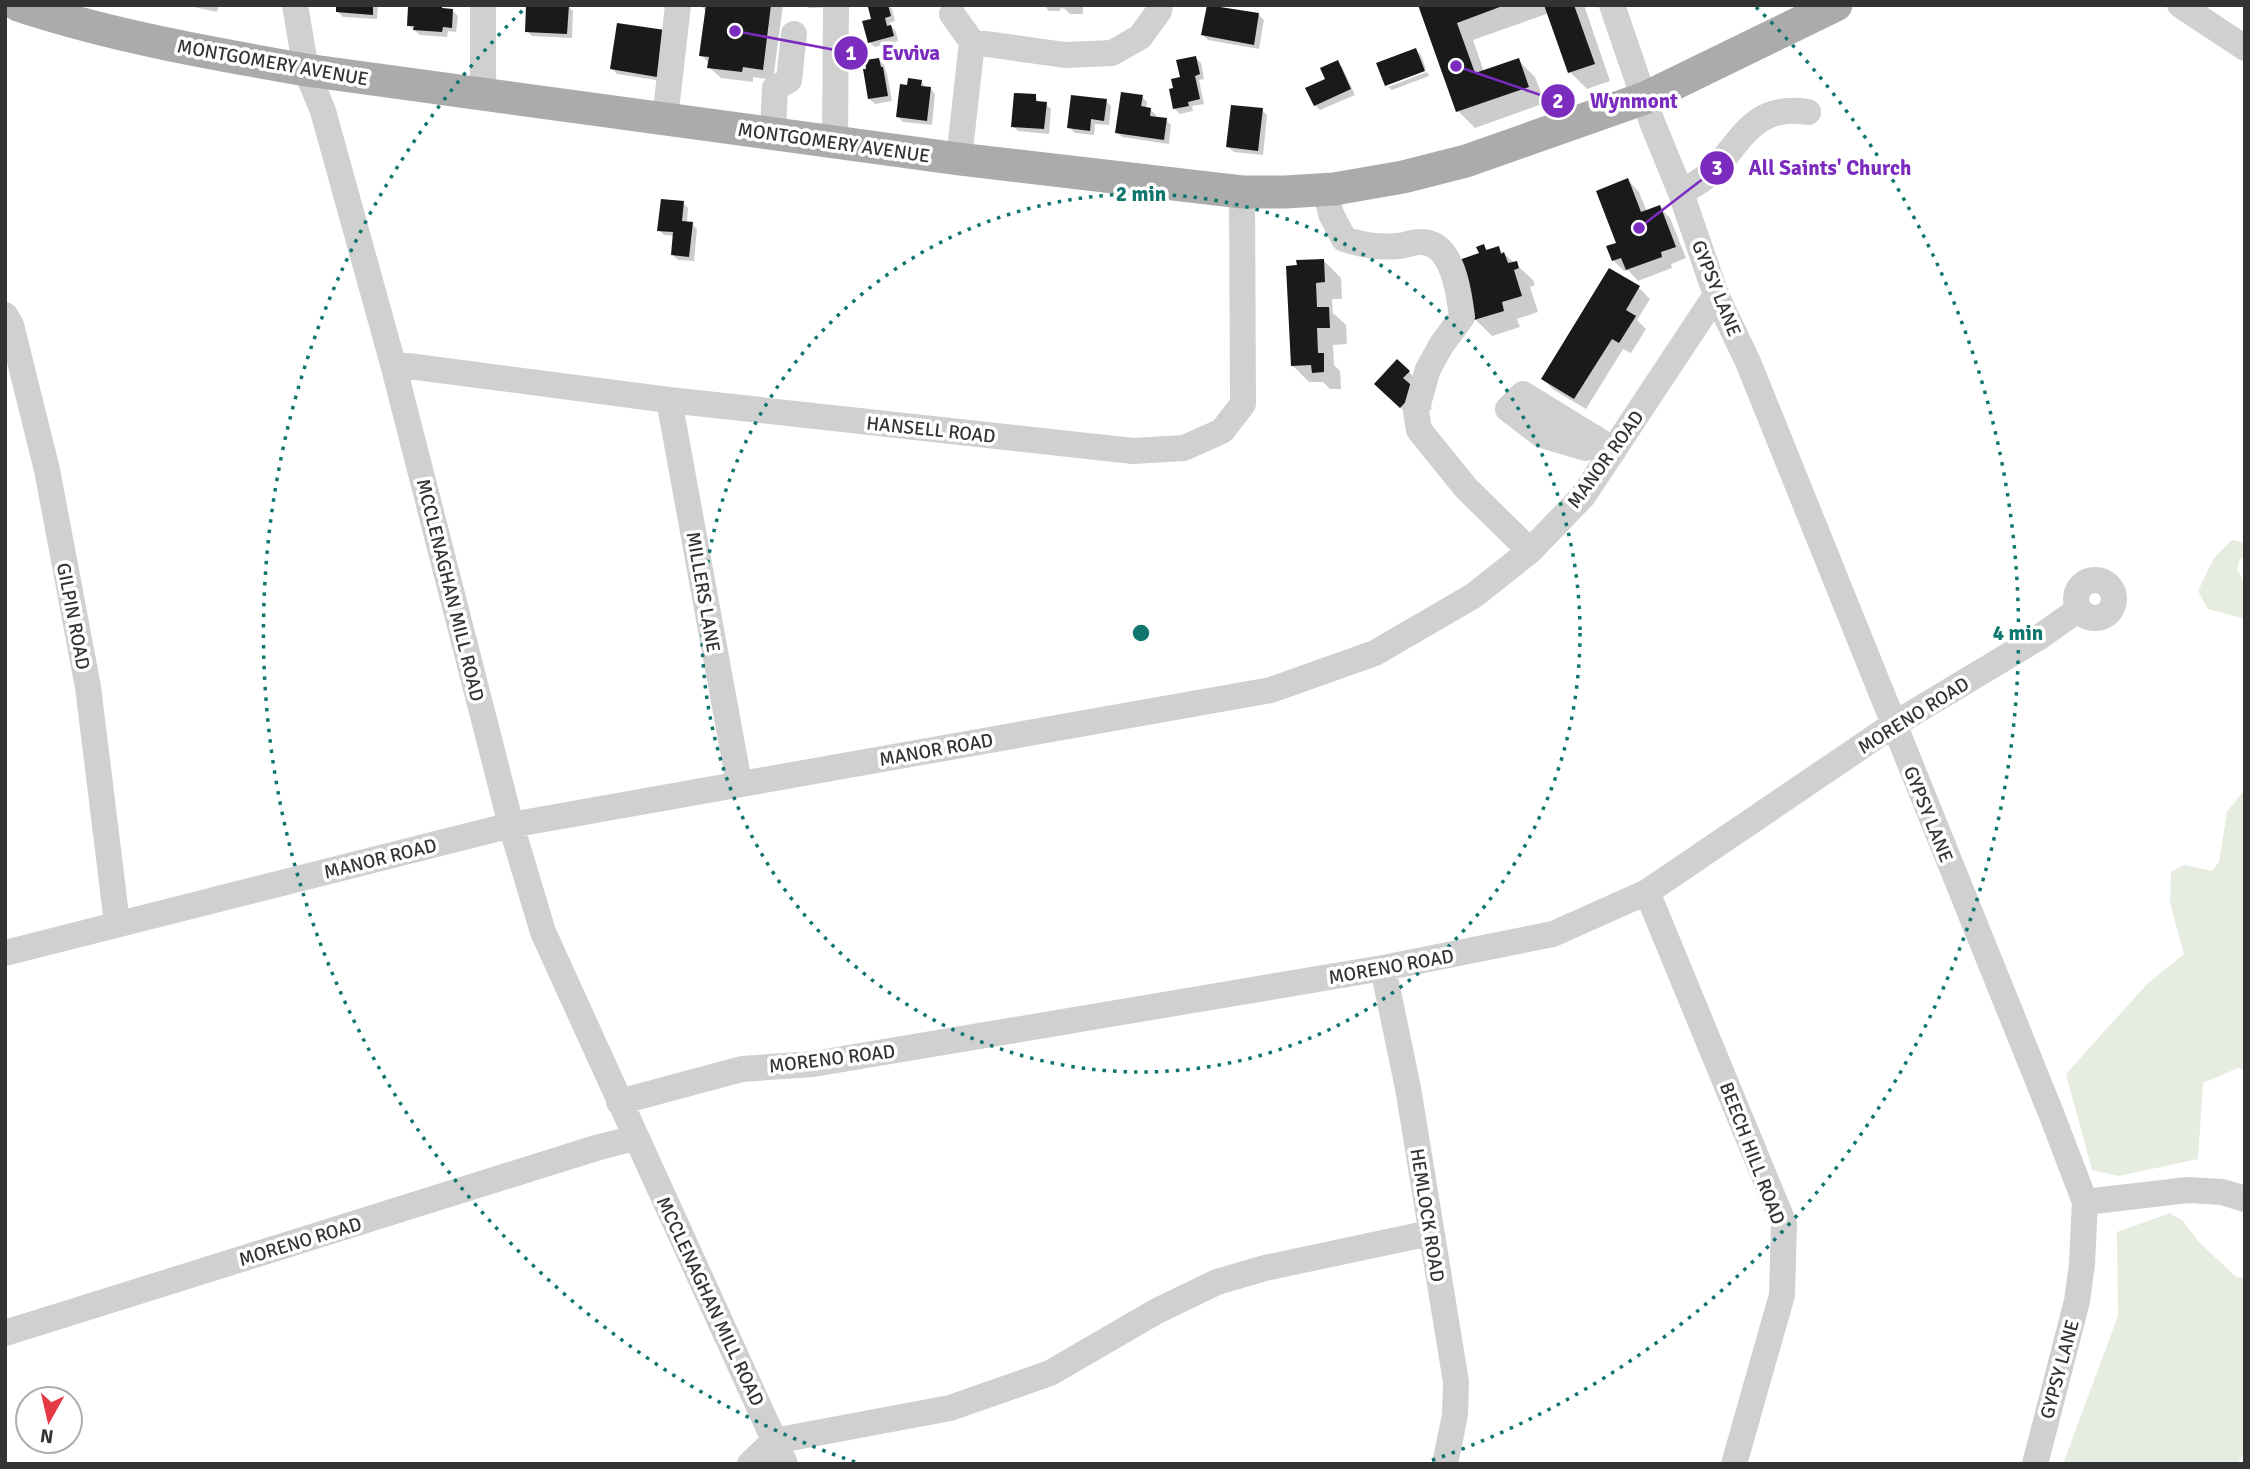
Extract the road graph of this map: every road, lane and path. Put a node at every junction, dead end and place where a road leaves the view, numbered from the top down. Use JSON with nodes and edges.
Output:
{"nodes":[{"id":1,"x":18,"y":5,"type":"edge"},
{"id":2,"x":295,"y":5,"type":"edge"},
{"id":3,"x":483,"y":5,"type":"edge"},
{"id":4,"x":678,"y":5,"type":"edge"},
{"id":5,"x":836,"y":5,"type":"edge"},
{"id":6,"x":1160,"y":5,"type":"edge"},
{"id":7,"x":1612,"y":5,"type":"edge"},
{"id":8,"x":1836,"y":5,"type":"edge"},
{"id":9,"x":2180,"y":5,"type":"edge"},
{"id":10,"x":952,"y":14,"type":"dead end"},
{"id":11,"x":794,"y":34,"type":"dead end"},
{"id":12,"x":971,"y":42,"type":"junction"},
{"id":13,"x":2245,"y":48,"type":"edge"},
{"id":14,"x":306,"y":71,"type":"junction"},
{"id":15,"x":483,"y":95,"type":"junction"},
{"id":16,"x":1645,"y":98,"type":"junction"},
{"id":17,"x":1808,"y":112,"type":"dead end"},
{"id":18,"x":665,"y":119,"type":"junction"},
{"id":19,"x":773,"y":133,"type":"junction"},
{"id":20,"x":835,"y":142,"type":"junction"},
{"id":21,"x":959,"y":159,"type":"junction"},
{"id":22,"x":1325,"y":189,"type":"junction"},
{"id":23,"x":1242,"y":192,"type":"junction"},
{"id":24,"x":1681,"y":193,"type":"junction"},
{"id":25,"x":1716,"y":295,"type":"junction"},
{"id":26,"x":5,"y":315,"type":"edge"},
{"id":27,"x":393,"y":364,"type":"junction"},
{"id":28,"x":669,"y":400,"type":"junction"},
{"id":29,"x":1530,"y":551,"type":"junction"},
{"id":30,"x":2079,"y":609,"type":"dead end"},
{"id":31,"x":1894,"y":725,"type":"junction"},
{"id":32,"x":738,"y":783,"type":"junction"},
{"id":33,"x":511,"y":825,"type":"junction"},
{"id":34,"x":1647,"y":892,"type":"junction"},
{"id":35,"x":117,"y":923,"type":"junction"},
{"id":36,"x":5,"y":953,"type":"edge"},
{"id":37,"x":1383,"y":968,"type":"junction"},
{"id":38,"x":619,"y":1102,"type":"junction"},
{"id":39,"x":635,"y":1138,"type":"junction"},
{"id":40,"x":2245,"y":1199,"type":"edge"},
{"id":41,"x":2085,"y":1202,"type":"junction"},
{"id":42,"x":1430,"y":1233,"type":"junction"},
{"id":43,"x":5,"y":1333,"type":"edge"},
{"id":44,"x":779,"y":1452,"type":"edge"},
{"id":45,"x":750,"y":1464,"type":"edge"},
{"id":46,"x":1445,"y":1464,"type":"edge"},
{"id":47,"x":1734,"y":1464,"type":"edge"},
{"id":48,"x":2035,"y":1464,"type":"edge"}],
"edges":[{"from":1,"to":14,"type":"main road","name":"MONTGOMERY AVENUE"},
{"from":2,"to":14,"type":"street","name":"MCCLENAGHAN MILL ROAD"},
{"from":3,"to":15,"type":"street"},
{"from":4,"to":18,"type":"street"},
{"from":5,"to":20,"type":"street"},
{"from":6,"to":12,"type":"street"},
{"from":7,"to":16,"type":"street","name":"GYPSY LANE"},
{"from":8,"to":16,"type":"main road","name":"MONTGOMERY AVENUE"},
{"from":9,"to":13,"type":"street"},
{"from":10,"to":12,"type":"street"},
{"from":11,"to":19,"type":"street"},
{"from":12,"to":21,"type":"street"},
{"from":14,"to":15,"type":"main road","name":"MONTGOMERY AVENUE"},
{"from":14,"to":27,"type":"street","name":"MCCLENAGHAN MILL ROAD"},
{"from":15,"to":18,"type":"main road","name":"MONTGOMERY AVENUE"},
{"from":16,"to":22,"type":"main road","name":"MONTGOMERY AVENUE"},
{"from":16,"to":24,"type":"street","name":"GYPSY LANE"},
{"from":17,"to":24,"type":"street"},
{"from":18,"to":19,"type":"main road","name":"MONTGOMERY AVENUE"},
{"from":19,"to":20,"type":"main road","name":"MONTGOMERY AVENUE"},
{"from":20,"to":21,"type":"main road","name":"MONTGOMERY AVENUE"},
{"from":21,"to":23,"type":"main road","name":"MONTGOMERY AVENUE"},
{"from":22,"to":23,"type":"main road","name":"MONTGOMERY AVENUE"},
{"from":22,"to":29,"type":"street"},
{"from":23,"to":28,"type":"street","name":"HANSELL ROAD"},
{"from":24,"to":25,"type":"street","name":"GYPSY LANE"},
{"from":25,"to":29,"type":"street","name":"MANOR ROAD"},
{"from":25,"to":31,"type":"street","name":"GYPSY LANE"},
{"from":26,"to":35,"type":"street","name":"GILPIN ROAD"},
{"from":27,"to":28,"type":"street","name":"HANSELL ROAD"},
{"from":27,"to":33,"type":"street","name":"MCCLENAGHAN MILL ROAD"},
{"from":28,"to":32,"type":"street","name":"MILLERS LANE"},
{"from":29,"to":32,"type":"street","name":"MANOR ROAD"},
{"from":30,"to":31,"type":"street","name":"MORENO ROAD"},
{"from":31,"to":34,"type":"street","name":"MORENO ROAD"},
{"from":31,"to":41,"type":"street","name":"GYPSY LANE"},
{"from":32,"to":33,"type":"street","name":"MANOR ROAD"},
{"from":33,"to":35,"type":"street","name":"MANOR ROAD"},
{"from":33,"to":38,"type":"street","name":"MCCLENAGHAN MILL ROAD"},
{"from":34,"to":37,"type":"street","name":"MORENO ROAD"},
{"from":34,"to":47,"type":"street","name":"BEECH HILL ROAD"},
{"from":35,"to":36,"type":"street","name":"MANOR ROAD"},
{"from":37,"to":38,"type":"street","name":"MORENO ROAD"},
{"from":37,"to":42,"type":"street","name":"HEMLOCK ROAD"},
{"from":38,"to":39,"type":"street","name":"MCCLENAGHAN MILL ROAD"},
{"from":39,"to":43,"type":"street","name":"MORENO ROAD"},
{"from":39,"to":44,"type":"street","name":"MCCLENAGHAN MILL ROAD"},
{"from":40,"to":41,"type":"street"},
{"from":41,"to":48,"type":"street","name":"GYPSY LANE"},
{"from":42,"to":44,"type":"street"},
{"from":42,"to":46,"type":"street","name":"HEMLOCK ROAD"},
{"from":44,"to":45,"type":"street"}]}
